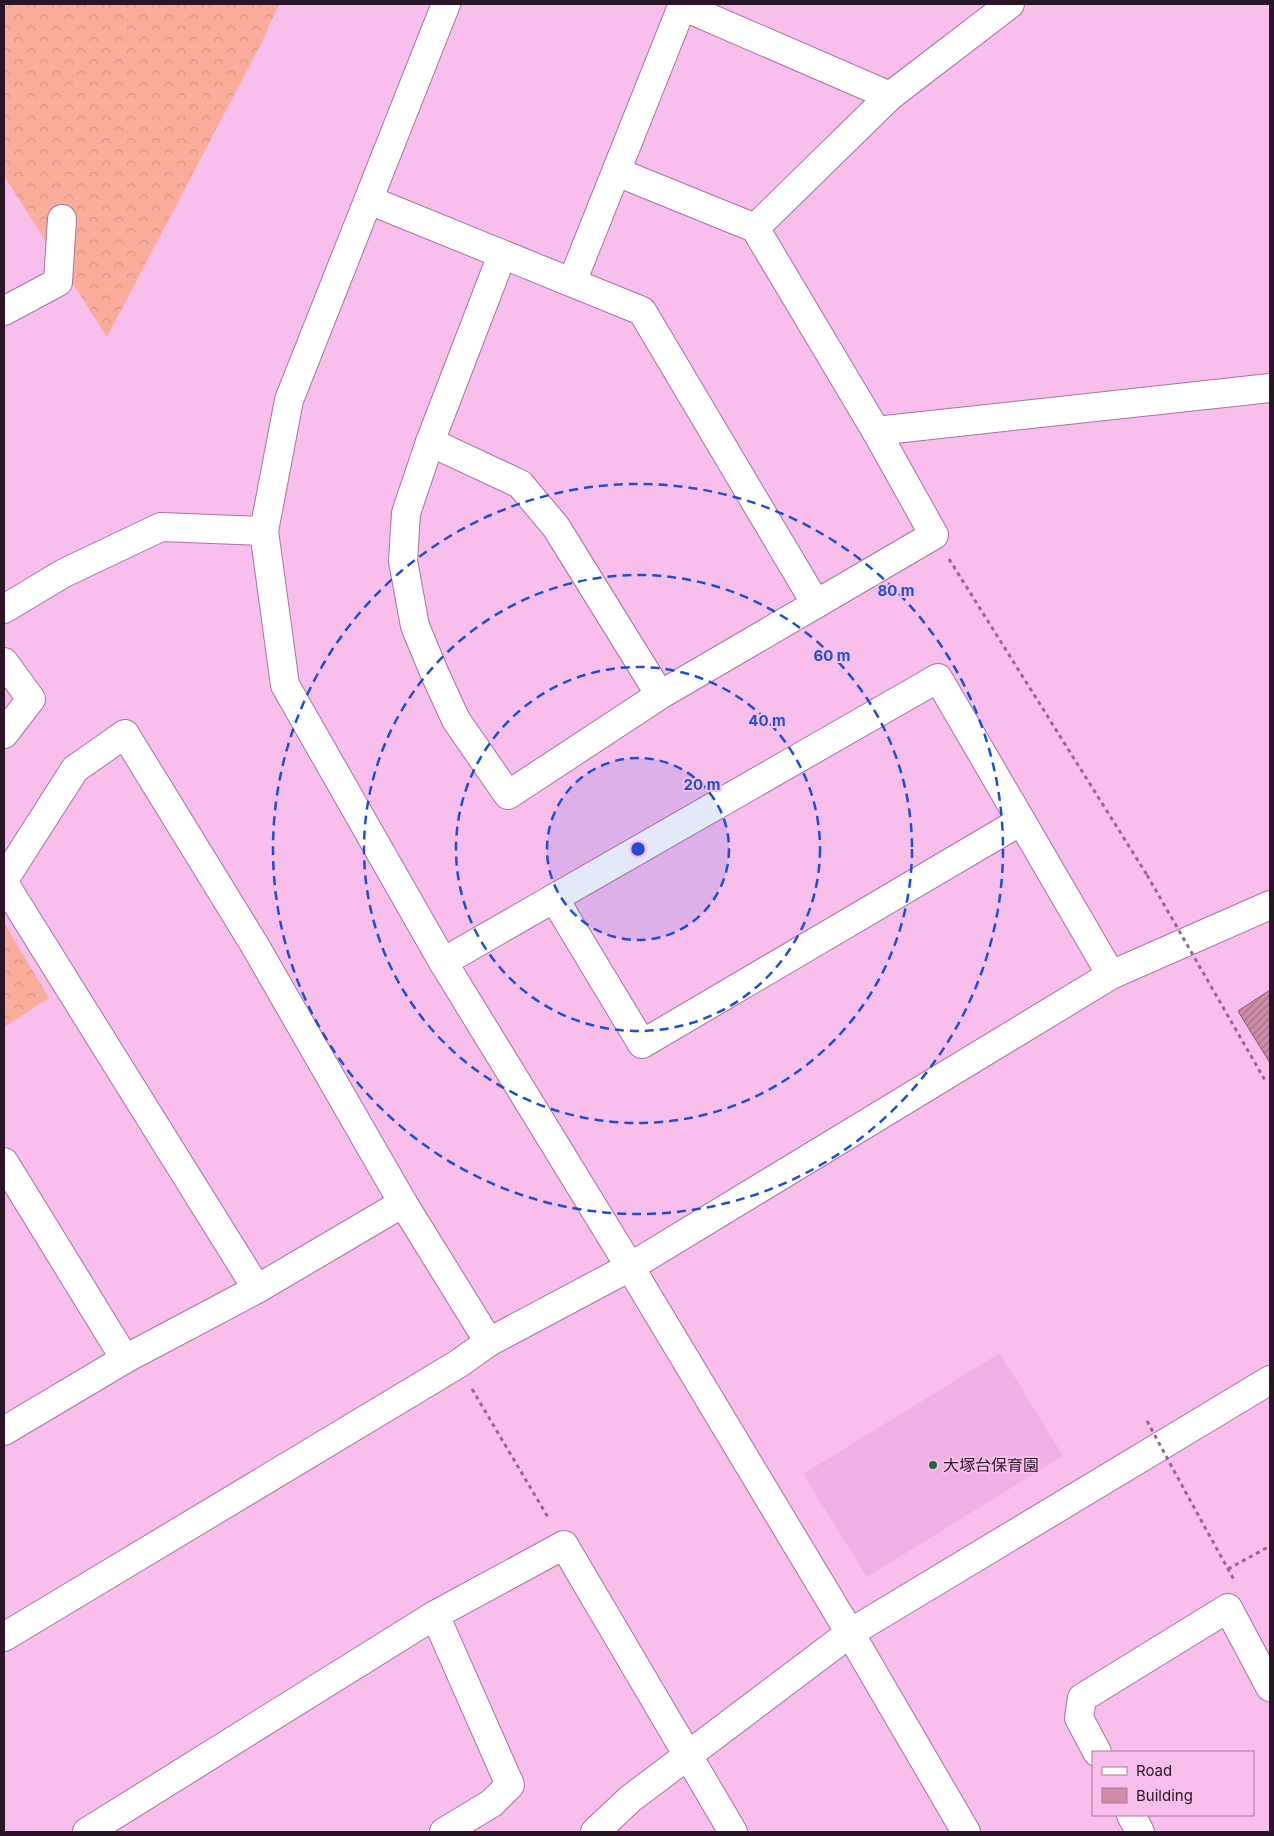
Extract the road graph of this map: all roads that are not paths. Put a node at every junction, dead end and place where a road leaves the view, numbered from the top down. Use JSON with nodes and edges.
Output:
{"nodes":[{"id":1,"x":446,"y":4,"type":"edge"},
{"id":2,"x":1010,"y":4,"type":"edge"},
{"id":3,"x":682,"y":5,"type":"edge"},
{"id":4,"x":890,"y":96,"type":"junction"},
{"id":5,"x":617,"y":172,"type":"junction"},
{"id":6,"x":369,"y":200,"type":"junction"},
{"id":7,"x":62,"y":219,"type":"dead end"},
{"id":8,"x":755,"y":228,"type":"junction"},
{"id":9,"x":502,"y":255,"type":"junction"},
{"id":10,"x":572,"y":282,"type":"junction"},
{"id":11,"x":4,"y":311,"type":"edge"},
{"id":12,"x":1270,"y":388,"type":"edge"},
{"id":13,"x":876,"y":431,"type":"junction"},
{"id":14,"x":430,"y":442,"type":"junction"},
{"id":15,"x":264,"y":532,"type":"junction"},
{"id":16,"x":816,"y":604,"type":"junction"},
{"id":17,"x":4,"y":609,"type":"edge"},
{"id":18,"x":4,"y":662,"type":"edge"},
{"id":19,"x":660,"y":695,"type":"junction"},
{"id":20,"x":4,"y":734,"type":"edge"},
{"id":21,"x":1021,"y":821,"type":"junction"},
{"id":22,"x":4,"y":880,"type":"edge"},
{"id":23,"x":4,"y":884,"type":"edge"},
{"id":24,"x":554,"y":898,"type":"junction"},
{"id":25,"x":1270,"y":906,"type":"edge"},
{"id":26,"x":443,"y":962,"type":"junction"},
{"id":27,"x":1111,"y":975,"type":"junction"},
{"id":28,"x":4,"y":1162,"type":"edge"},
{"id":29,"x":404,"y":1203,"type":"junction"},
{"id":30,"x":630,"y":1267,"type":"junction"},
{"id":31,"x":257,"y":1289,"type":"junction"},
{"id":32,"x":489,"y":1342,"type":"junction"},
{"id":33,"x":125,"y":1359,"type":"junction"},
{"id":34,"x":1270,"y":1380,"type":"edge"},
{"id":35,"x":4,"y":1431,"type":"edge"},
{"id":36,"x":434,"y":1615,"type":"junction"},
{"id":37,"x":850,"y":1634,"type":"junction"},
{"id":38,"x":4,"y":1637,"type":"edge"},
{"id":39,"x":1270,"y":1687,"type":"edge"},
{"id":40,"x":1096,"y":1751,"type":"edge"},
{"id":41,"x":686,"y":1755,"type":"junction"},
{"id":42,"x":1132,"y":1816,"type":"edge"},
{"id":43,"x":87,"y":1832,"type":"edge"},
{"id":44,"x":444,"y":1832,"type":"edge"},
{"id":45,"x":595,"y":1832,"type":"edge"},
{"id":46,"x":733,"y":1832,"type":"edge"},
{"id":47,"x":966,"y":1832,"type":"edge"},
{"id":48,"x":1140,"y":1832,"type":"edge"}],
"edges":[{"from":1,"to":6,"type":"street"},
{"from":2,"to":4,"type":"street"},
{"from":3,"to":4,"type":"street"},
{"from":3,"to":5,"type":"street"},
{"from":4,"to":8,"type":"street"},
{"from":5,"to":8,"type":"street"},
{"from":5,"to":10,"type":"street"},
{"from":6,"to":9,"type":"street"},
{"from":6,"to":15,"type":"street"},
{"from":7,"to":11,"type":"street"},
{"from":8,"to":13,"type":"street"},
{"from":9,"to":10,"type":"street"},
{"from":9,"to":14,"type":"street"},
{"from":10,"to":16,"type":"street"},
{"from":12,"to":13,"type":"street"},
{"from":13,"to":16,"type":"street"},
{"from":14,"to":19,"type":"street"},
{"from":14,"to":19,"type":"street"},
{"from":15,"to":17,"type":"street"},
{"from":15,"to":26,"type":"street"},
{"from":16,"to":19,"type":"street"},
{"from":18,"to":20,"type":"street"},
{"from":21,"to":24,"type":"street"},
{"from":21,"to":24,"type":"street"},
{"from":21,"to":27,"type":"street"},
{"from":22,"to":29,"type":"street"},
{"from":23,"to":31,"type":"street"},
{"from":24,"to":26,"type":"street"},
{"from":25,"to":27,"type":"street"},
{"from":26,"to":30,"type":"street"},
{"from":27,"to":30,"type":"street"},
{"from":28,"to":33,"type":"street"},
{"from":29,"to":31,"type":"street"},
{"from":29,"to":32,"type":"street"},
{"from":30,"to":32,"type":"street"},
{"from":30,"to":37,"type":"street"},
{"from":31,"to":33,"type":"street"},
{"from":32,"to":38,"type":"street"},
{"from":33,"to":35,"type":"street"},
{"from":34,"to":37,"type":"street"},
{"from":36,"to":41,"type":"street"},
{"from":36,"to":43,"type":"street"},
{"from":36,"to":44,"type":"street"},
{"from":37,"to":41,"type":"street"},
{"from":37,"to":47,"type":"street"},
{"from":39,"to":40,"type":"street"},
{"from":41,"to":45,"type":"street"},
{"from":41,"to":46,"type":"street"},
{"from":42,"to":48,"type":"street"}]}
